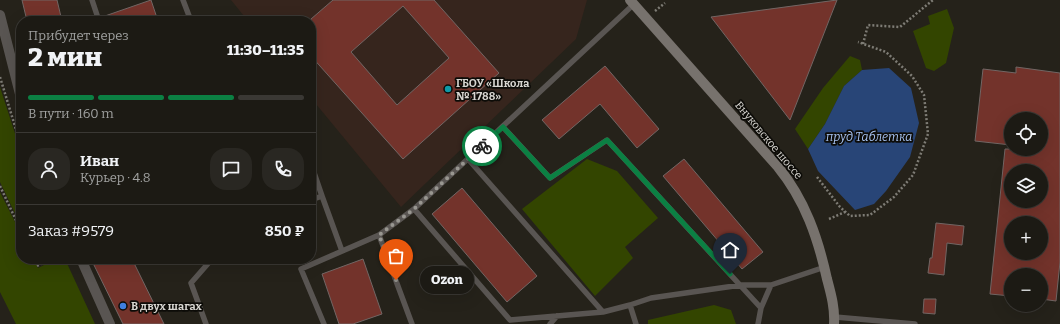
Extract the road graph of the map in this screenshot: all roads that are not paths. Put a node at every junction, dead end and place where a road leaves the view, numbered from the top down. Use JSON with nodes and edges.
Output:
{"nodes":[{"id":1,"x":92,"y":0,"type":"edge"},
{"id":2,"x":183,"y":0,"type":"edge"},
{"id":3,"x":634,"y":1,"type":"edge"},
{"id":4,"x":0,"y":15,"type":"edge"},
{"id":5,"x":97,"y":16,"type":"edge"},
{"id":6,"x":189,"y":16,"type":"edge"},
{"id":7,"x":16,"y":63,"type":"edge"},
{"id":8,"x":503,"y":127,"type":"junction"},
{"id":9,"x":468,"y":159,"type":"junction"},
{"id":10,"x":316,"y":179,"type":"edge"},
{"id":11,"x":322,"y":196,"type":"junction"},
{"id":12,"x":316,"y":198,"type":"edge"},
{"id":13,"x":414,"y":209,"type":"junction"},
{"id":14,"x":379,"y":235,"type":"junction"},
{"id":15,"x":342,"y":251,"type":"junction"},
{"id":16,"x":316,"y":262,"type":"edge"},
{"id":17,"x":83,"y":264,"type":"edge"},
{"id":18,"x":208,"y":264,"type":"edge"},
{"id":19,"x":312,"y":264,"type":"edge"},
{"id":20,"x":825,"y":267,"type":"junction"},
{"id":21,"x":741,"y":285,"type":"junction"},
{"id":22,"x":771,"y":285,"type":"junction"},
{"id":23,"x":630,"y":305,"type":"junction"},
{"id":24,"x":761,"y":308,"type":"junction"},
{"id":25,"x":603,"y":312,"type":"junction"},
{"id":26,"x":557,"y":316,"type":"junction"},
{"id":27,"x":834,"y":321,"type":"edge"},
{"id":28,"x":511,"y":322,"type":"edge"},
{"id":29,"x":110,"y":324,"type":"edge"},
{"id":30,"x":206,"y":324,"type":"edge"},
{"id":31,"x":324,"y":324,"type":"edge"},
{"id":32,"x":412,"y":324,"type":"edge"},
{"id":33,"x":550,"y":324,"type":"edge"},
{"id":34,"x":636,"y":324,"type":"edge"},
{"id":35,"x":758,"y":324,"type":"edge"},
{"id":36,"x":915,"y":324,"type":"edge"}],
"edges":[{"from":1,"to":5,"type":"lane"},
{"from":2,"to":6,"type":"lane"},
{"from":3,"to":8,"type":"lane"},
{"from":3,"to":20,"type":"street","name":"Внуковское шоссе"},
{"from":4,"to":7,"type":"street"},
{"from":8,"to":9,"type":"lane"},
{"from":8,"to":21,"type":"lane"},
{"from":9,"to":13,"type":"lane"},
{"from":9,"to":25,"type":"lane"},
{"from":10,"to":11,"type":"lane"},
{"from":11,"to":12,"type":"lane"},
{"from":11,"to":15,"type":"lane"},
{"from":13,"to":14,"type":"lane"},
{"from":13,"to":28,"type":"lane"},
{"from":14,"to":15,"type":"lane"},
{"from":14,"to":32,"type":"lane"},
{"from":15,"to":16,"type":"lane"},
{"from":17,"to":29,"type":"street"},
{"from":18,"to":30,"type":"lane"},
{"from":19,"to":31,"type":"lane"},
{"from":20,"to":22,"type":"lane"},
{"from":20,"to":27,"type":"street","name":"Внуковское шоссе"},
{"from":21,"to":22,"type":"lane"},
{"from":21,"to":23,"type":"lane"},
{"from":21,"to":24,"type":"lane"},
{"from":22,"to":24,"type":"lane"},
{"from":23,"to":25,"type":"lane"},
{"from":23,"to":34,"type":"lane"},
{"from":24,"to":35,"type":"lane"},
{"from":25,"to":26,"type":"lane"},
{"from":26,"to":28,"type":"lane"},
{"from":26,"to":33,"type":"lane"},
{"from":27,"to":36,"type":"lane"}]}
